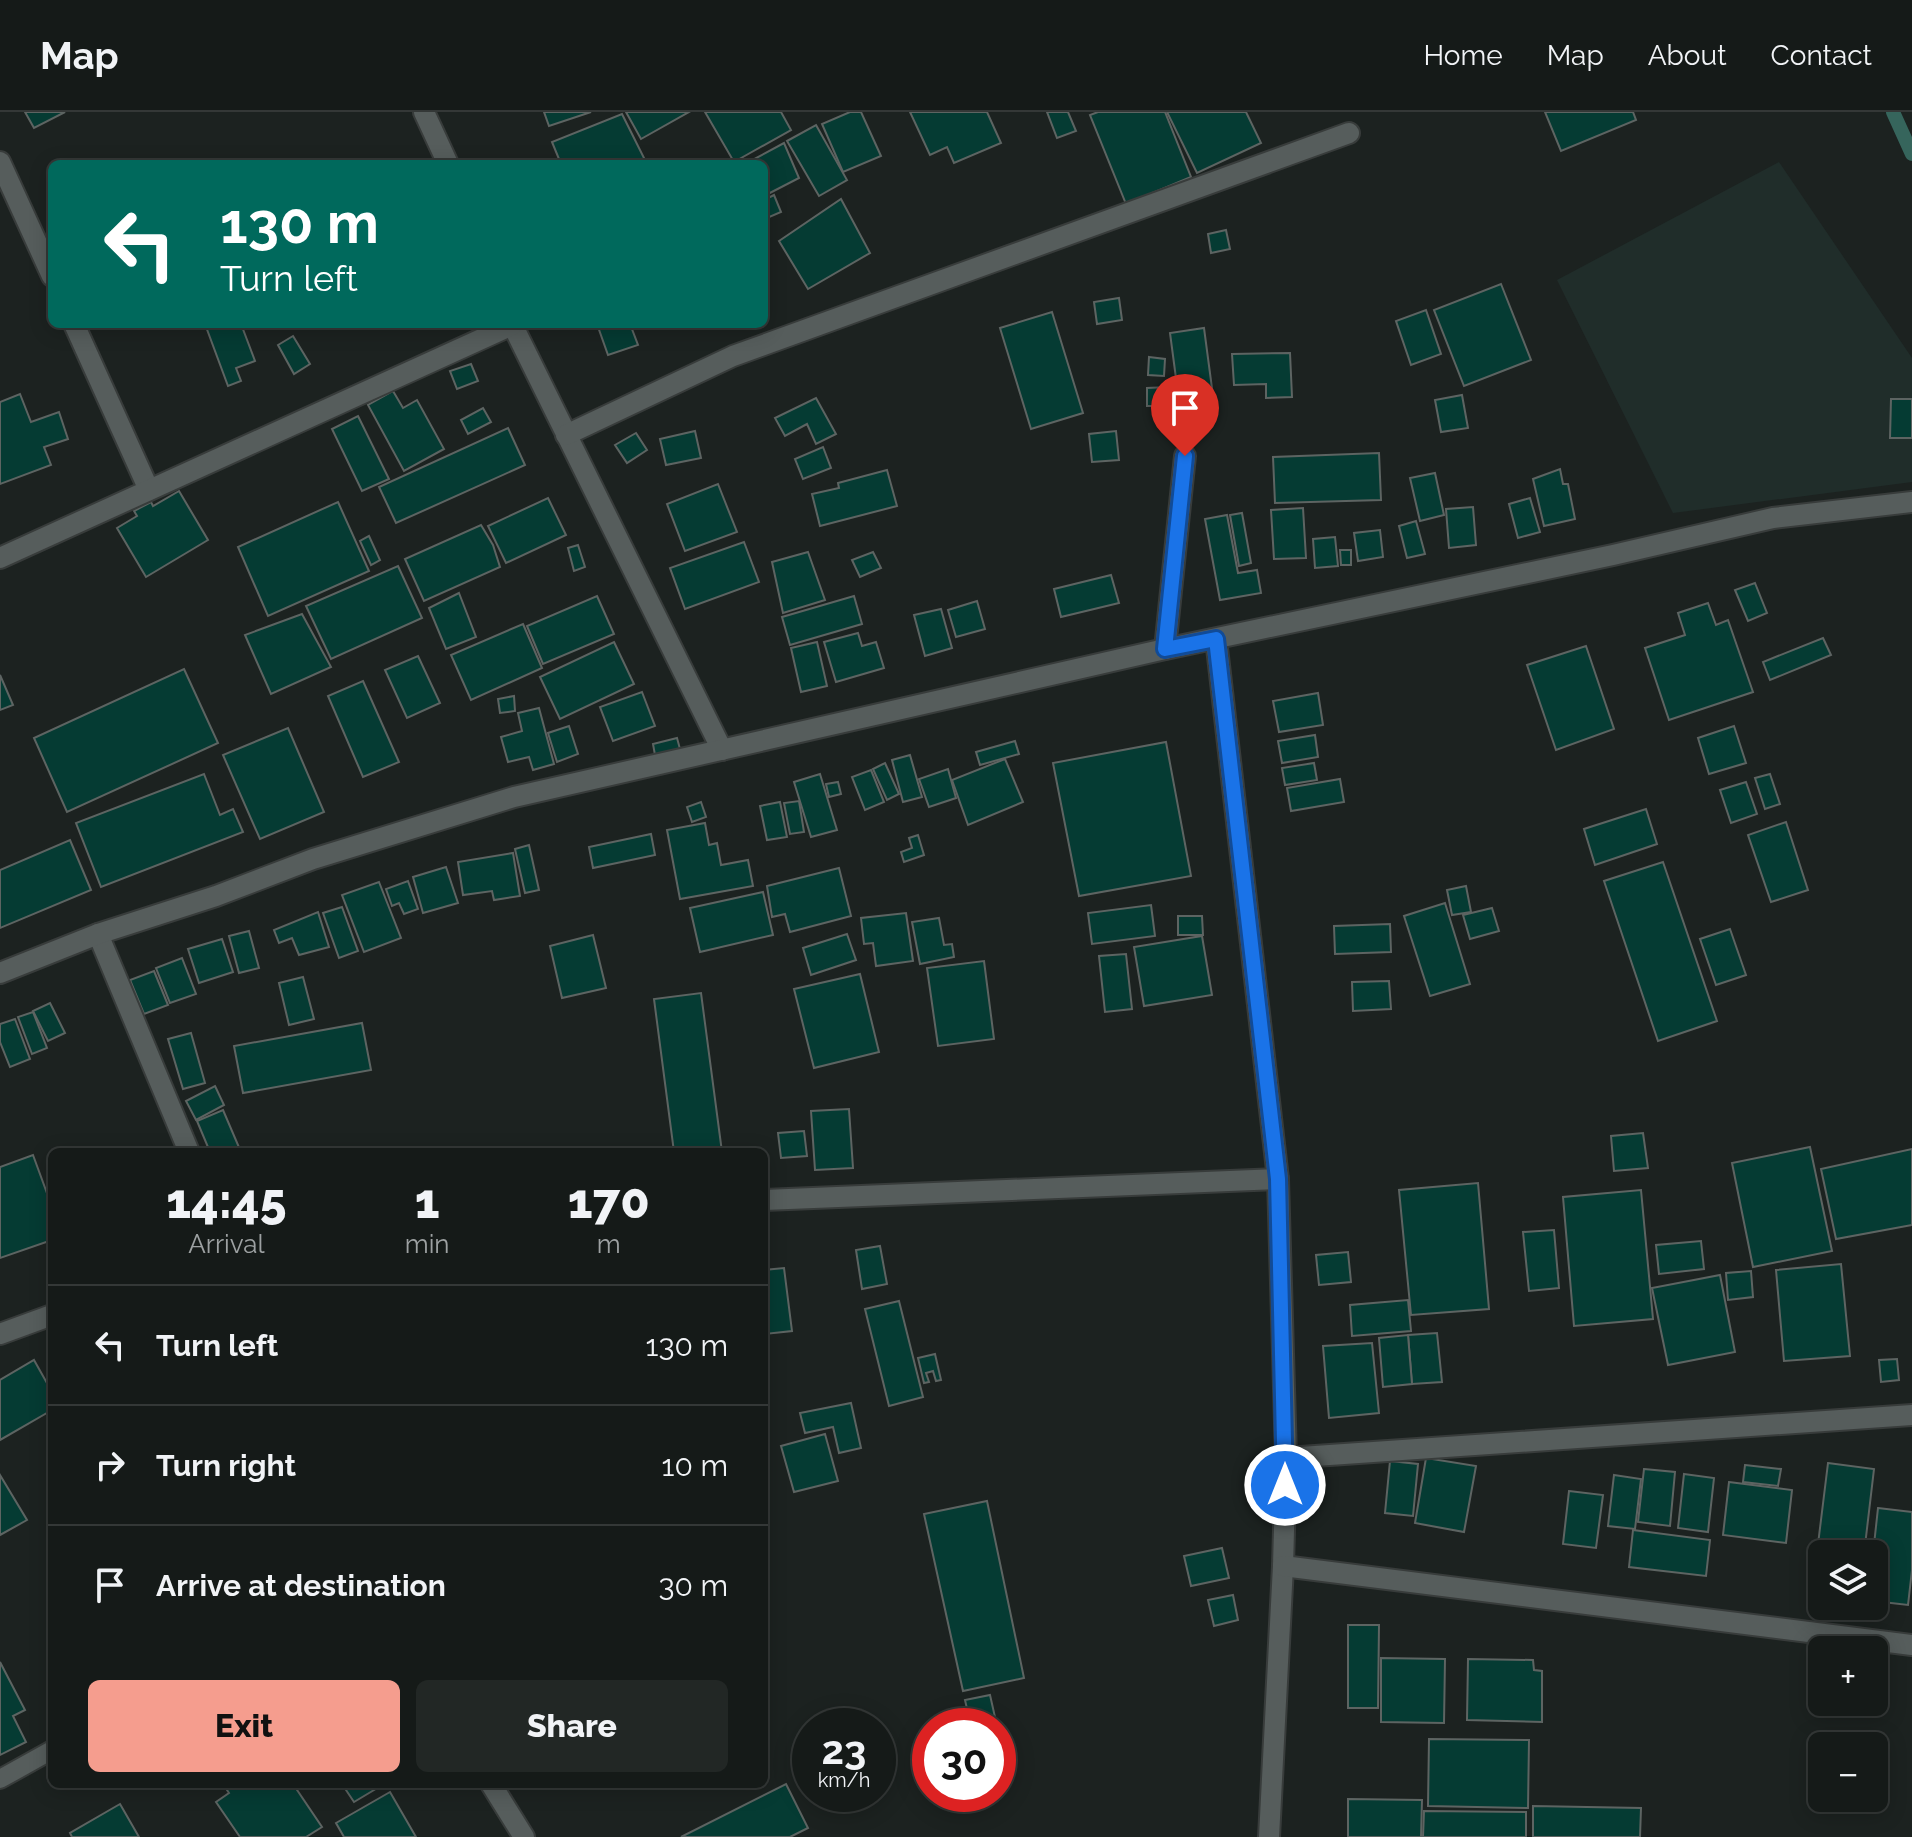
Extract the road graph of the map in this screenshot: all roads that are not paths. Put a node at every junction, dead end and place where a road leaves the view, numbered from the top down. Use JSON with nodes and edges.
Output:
{"nodes":[{"id":1,"x":424,"y":112,"type":"edge"},
{"id":2,"x":1349,"y":133,"type":"dead end"},
{"id":3,"x":446,"y":160,"type":"edge"},
{"id":4,"x":0,"y":162,"type":"edge"},
{"id":5,"x":48,"y":267,"type":"edge"},
{"id":6,"x":76,"y":328,"type":"edge"},
{"id":7,"x":503,"y":328,"type":"edge"},
{"id":8,"x":514,"y":328,"type":"edge"},
{"id":9,"x":566,"y":435,"type":"junction"},
{"id":10,"x":1185,"y":456,"type":"dead end"},
{"id":11,"x":149,"y":490,"type":"junction"},
{"id":12,"x":1912,"y":502,"type":"edge"},
{"id":13,"x":0,"y":558,"type":"edge"},
{"id":14,"x":1216,"y":639,"type":"junction"},
{"id":15,"x":1165,"y":649,"type":"junction"},
{"id":16,"x":722,"y":750,"type":"junction"},
{"id":17,"x":98,"y":934,"type":"junction"},
{"id":18,"x":0,"y":973,"type":"edge"},
{"id":19,"x":187,"y":1148,"type":"edge"},
{"id":20,"x":1278,"y":1179,"type":"junction"},
{"id":21,"x":768,"y":1200,"type":"edge"},
{"id":22,"x":48,"y":1316,"type":"edge"},
{"id":23,"x":0,"y":1334,"type":"edge"},
{"id":24,"x":1912,"y":1415,"type":"edge"},
{"id":25,"x":1286,"y":1458,"type":"junction"},
{"id":26,"x":1283,"y":1566,"type":"junction"},
{"id":27,"x":1912,"y":1645,"type":"edge"},
{"id":28,"x":48,"y":1752,"type":"edge"},
{"id":29,"x":0,"y":1779,"type":"edge"},
{"id":30,"x":493,"y":1788,"type":"edge"},
{"id":31,"x":524,"y":1837,"type":"edge"},
{"id":32,"x":1269,"y":1837,"type":"edge"}],
"edges":[{"from":1,"to":3,"type":"street"},
{"from":2,"to":9,"type":"street"},
{"from":4,"to":5,"type":"street"},
{"from":6,"to":11,"type":"street"},
{"from":7,"to":11,"type":"street"},
{"from":8,"to":9,"type":"street"},
{"from":9,"to":16,"type":"street"},
{"from":10,"to":15,"type":"street"},
{"from":11,"to":13,"type":"street"},
{"from":12,"to":14,"type":"street"},
{"from":14,"to":15,"type":"street"},
{"from":14,"to":20,"type":"street"},
{"from":15,"to":16,"type":"street"},
{"from":16,"to":17,"type":"street"},
{"from":17,"to":18,"type":"street"},
{"from":17,"to":19,"type":"street"},
{"from":20,"to":21,"type":"street"},
{"from":20,"to":25,"type":"street"},
{"from":22,"to":23,"type":"street"},
{"from":24,"to":25,"type":"street"},
{"from":25,"to":26,"type":"street"},
{"from":26,"to":27,"type":"street"},
{"from":26,"to":32,"type":"street"},
{"from":28,"to":29,"type":"lane"},
{"from":30,"to":31,"type":"street"}]}
